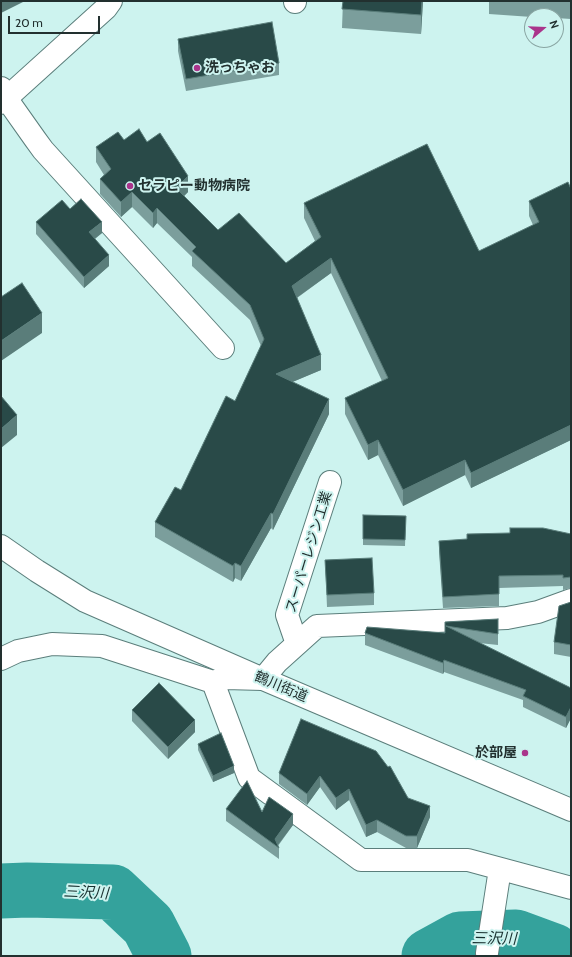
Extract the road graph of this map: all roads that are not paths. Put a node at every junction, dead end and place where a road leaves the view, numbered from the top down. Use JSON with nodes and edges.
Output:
{"nodes":[{"id":1,"x":111,"y":1,"type":"edge"},
{"id":2,"x":3,"y":96,"type":"edge"},
{"id":3,"x":223,"y":348,"type":"dead end"},
{"id":4,"x":330,"y":482,"type":"dead end"},
{"id":5,"x":1,"y":546,"type":"edge"},
{"id":6,"x":571,"y":600,"type":"edge"},
{"id":7,"x":297,"y":644,"type":"junction"},
{"id":8,"x":1,"y":659,"type":"edge"},
{"id":9,"x":263,"y":679,"type":"junction"},
{"id":10,"x":213,"y":682,"type":"junction"},
{"id":11,"x":571,"y":810,"type":"edge"},
{"id":12,"x":500,"y":869,"type":"junction"},
{"id":13,"x":571,"y":888,"type":"edge"},
{"id":14,"x":488,"y":953,"type":"dead end"}],
"edges":[{"from":1,"to":2,"type":"street"},
{"from":2,"to":3,"type":"street"},
{"from":4,"to":7,"type":"street","name":"スーパーレジン工業"},
{"from":5,"to":9,"type":"street","name":"鶴川街道"},
{"from":6,"to":7,"type":"street"},
{"from":7,"to":9,"type":"street"},
{"from":8,"to":10,"type":"street"},
{"from":9,"to":10,"type":"street"},
{"from":9,"to":11,"type":"street","name":"鶴川街道"},
{"from":10,"to":12,"type":"street"},
{"from":12,"to":13,"type":"street"},
{"from":12,"to":14,"type":"street"}]}
